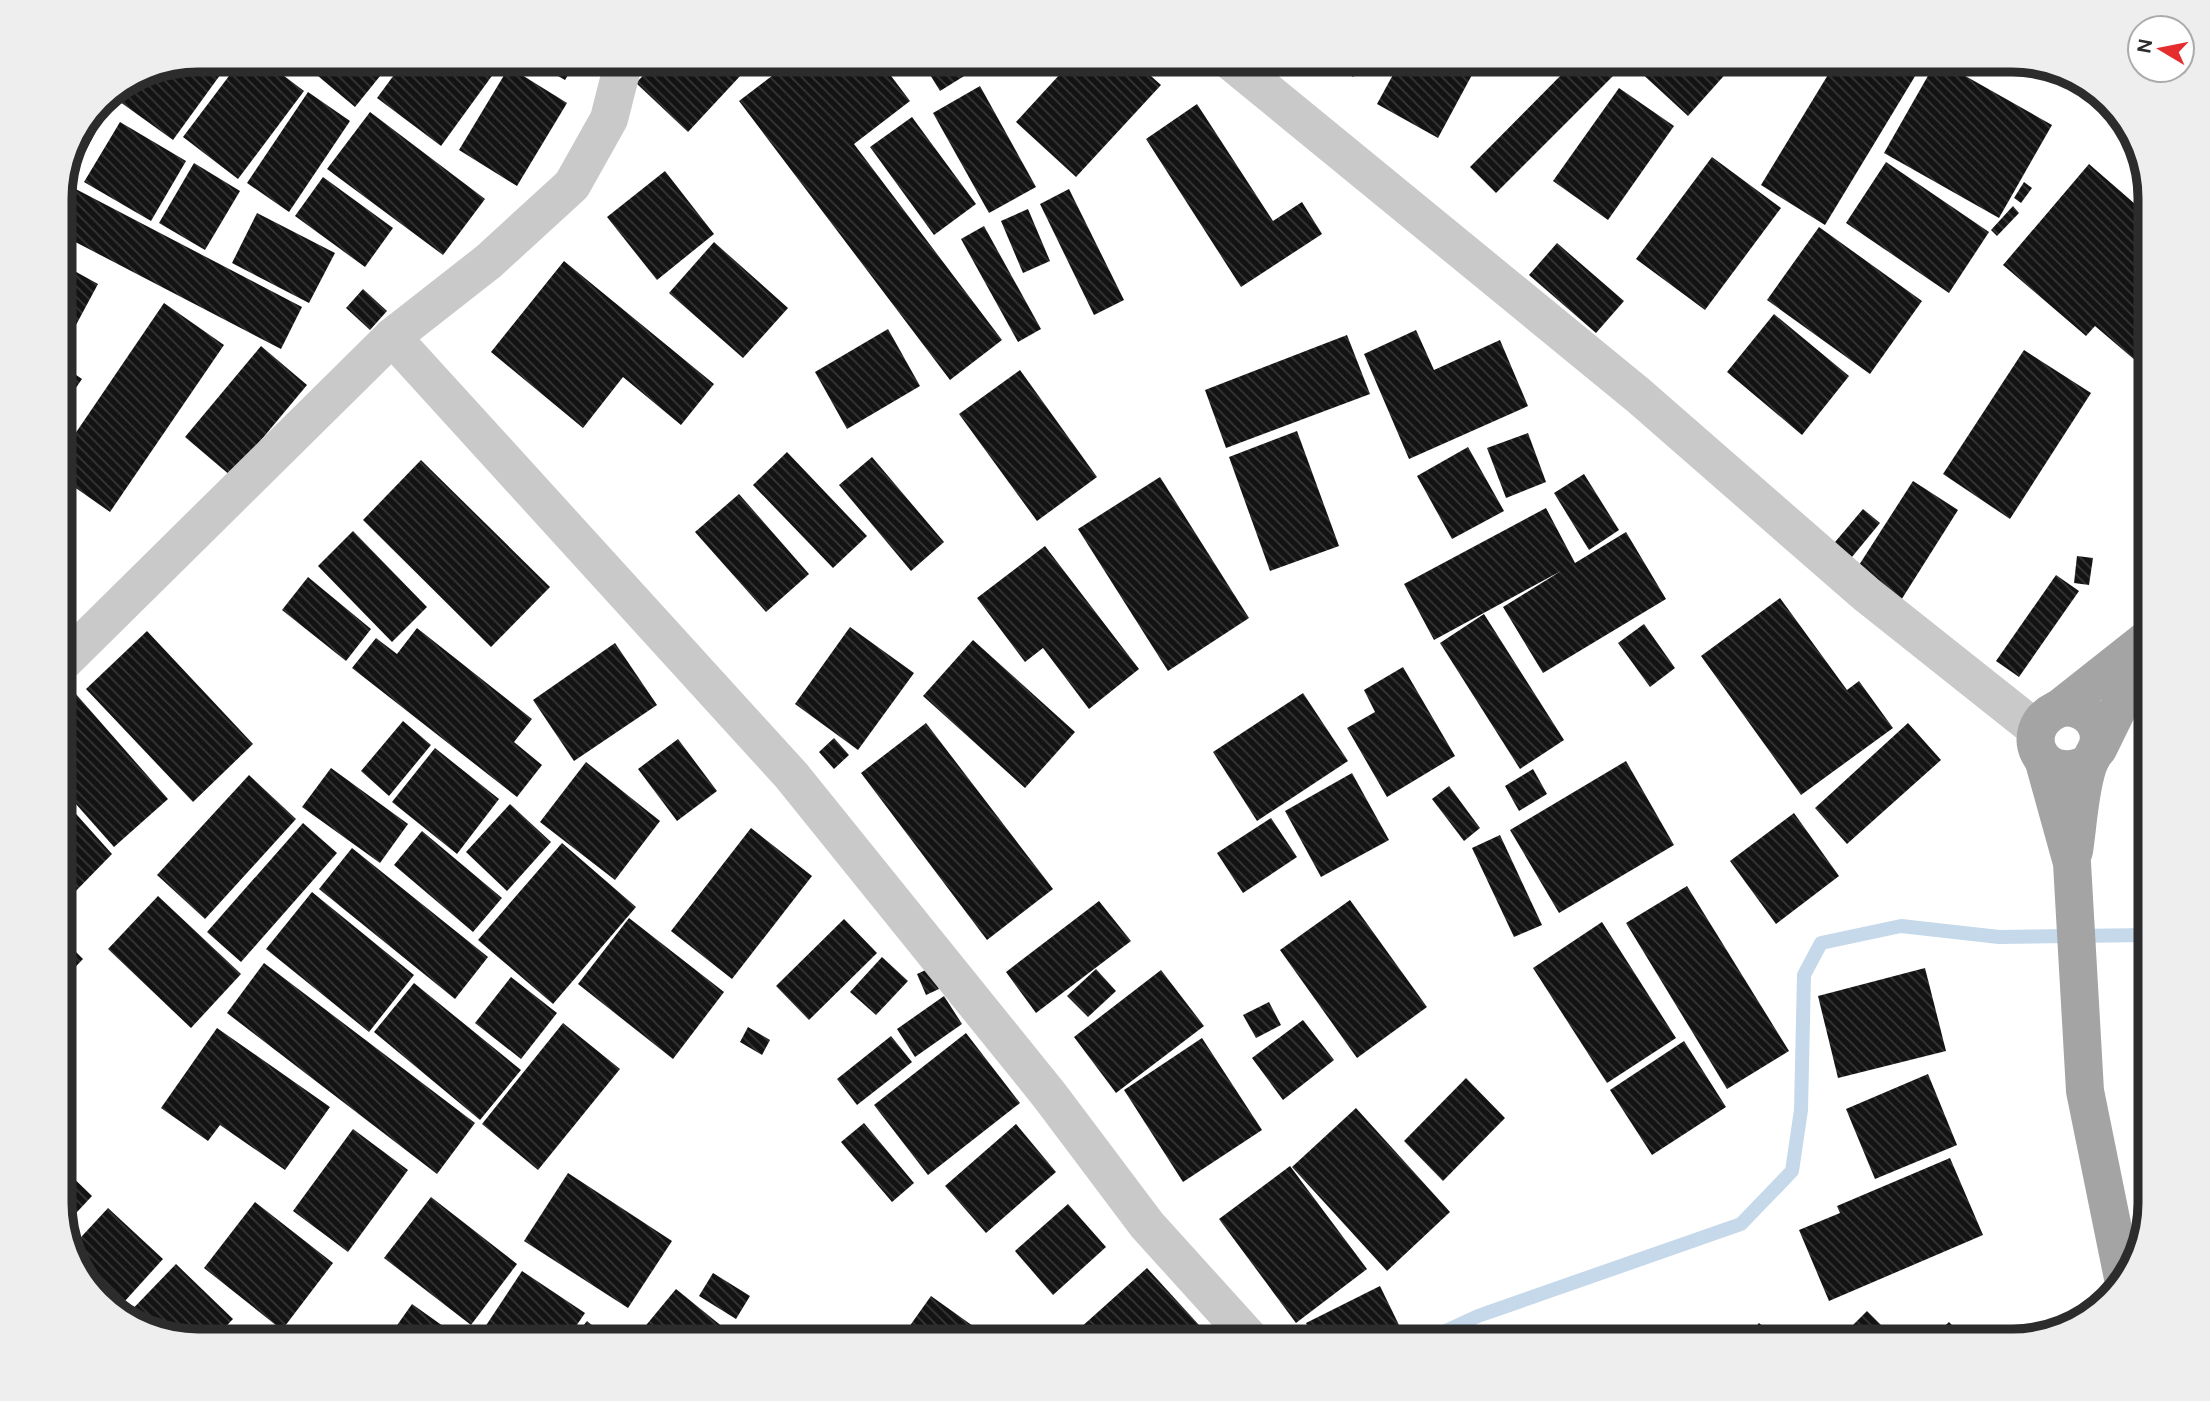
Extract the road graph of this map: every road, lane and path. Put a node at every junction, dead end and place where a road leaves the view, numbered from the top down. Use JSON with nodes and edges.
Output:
{"nodes":[{"id":1,"x":621,"y":72,"type":"edge"},
{"id":2,"x":1244,"y":72,"type":"edge"},
{"id":3,"x":392,"y":337,"type":"junction"},
{"id":4,"x":2138,"y":649,"type":"edge"},
{"id":5,"x":72,"y":653,"type":"edge"},
{"id":6,"x":2138,"y":669,"type":"edge"},
{"id":7,"x":2047,"y":733,"type":"junction"},
{"id":8,"x":2094,"y":756,"type":"junction"},
{"id":9,"x":2072,"y":875,"type":"junction"},
{"id":10,"x":2121,"y":1267,"type":"edge"},
{"id":11,"x":1240,"y":1329,"type":"edge"}],
"edges":[{"from":1,"to":3,"type":"street"},
{"from":2,"to":7,"type":"street"},
{"from":3,"to":5,"type":"street"},
{"from":3,"to":11,"type":"street"},
{"from":4,"to":7,"type":"main road"},
{"from":6,"to":8,"type":"main road"},
{"from":7,"to":8,"type":"main road"},
{"from":7,"to":8,"type":"main road"},
{"from":7,"to":9,"type":"main road"},
{"from":8,"to":9,"type":"main road"},
{"from":9,"to":10,"type":"main road"}]}
